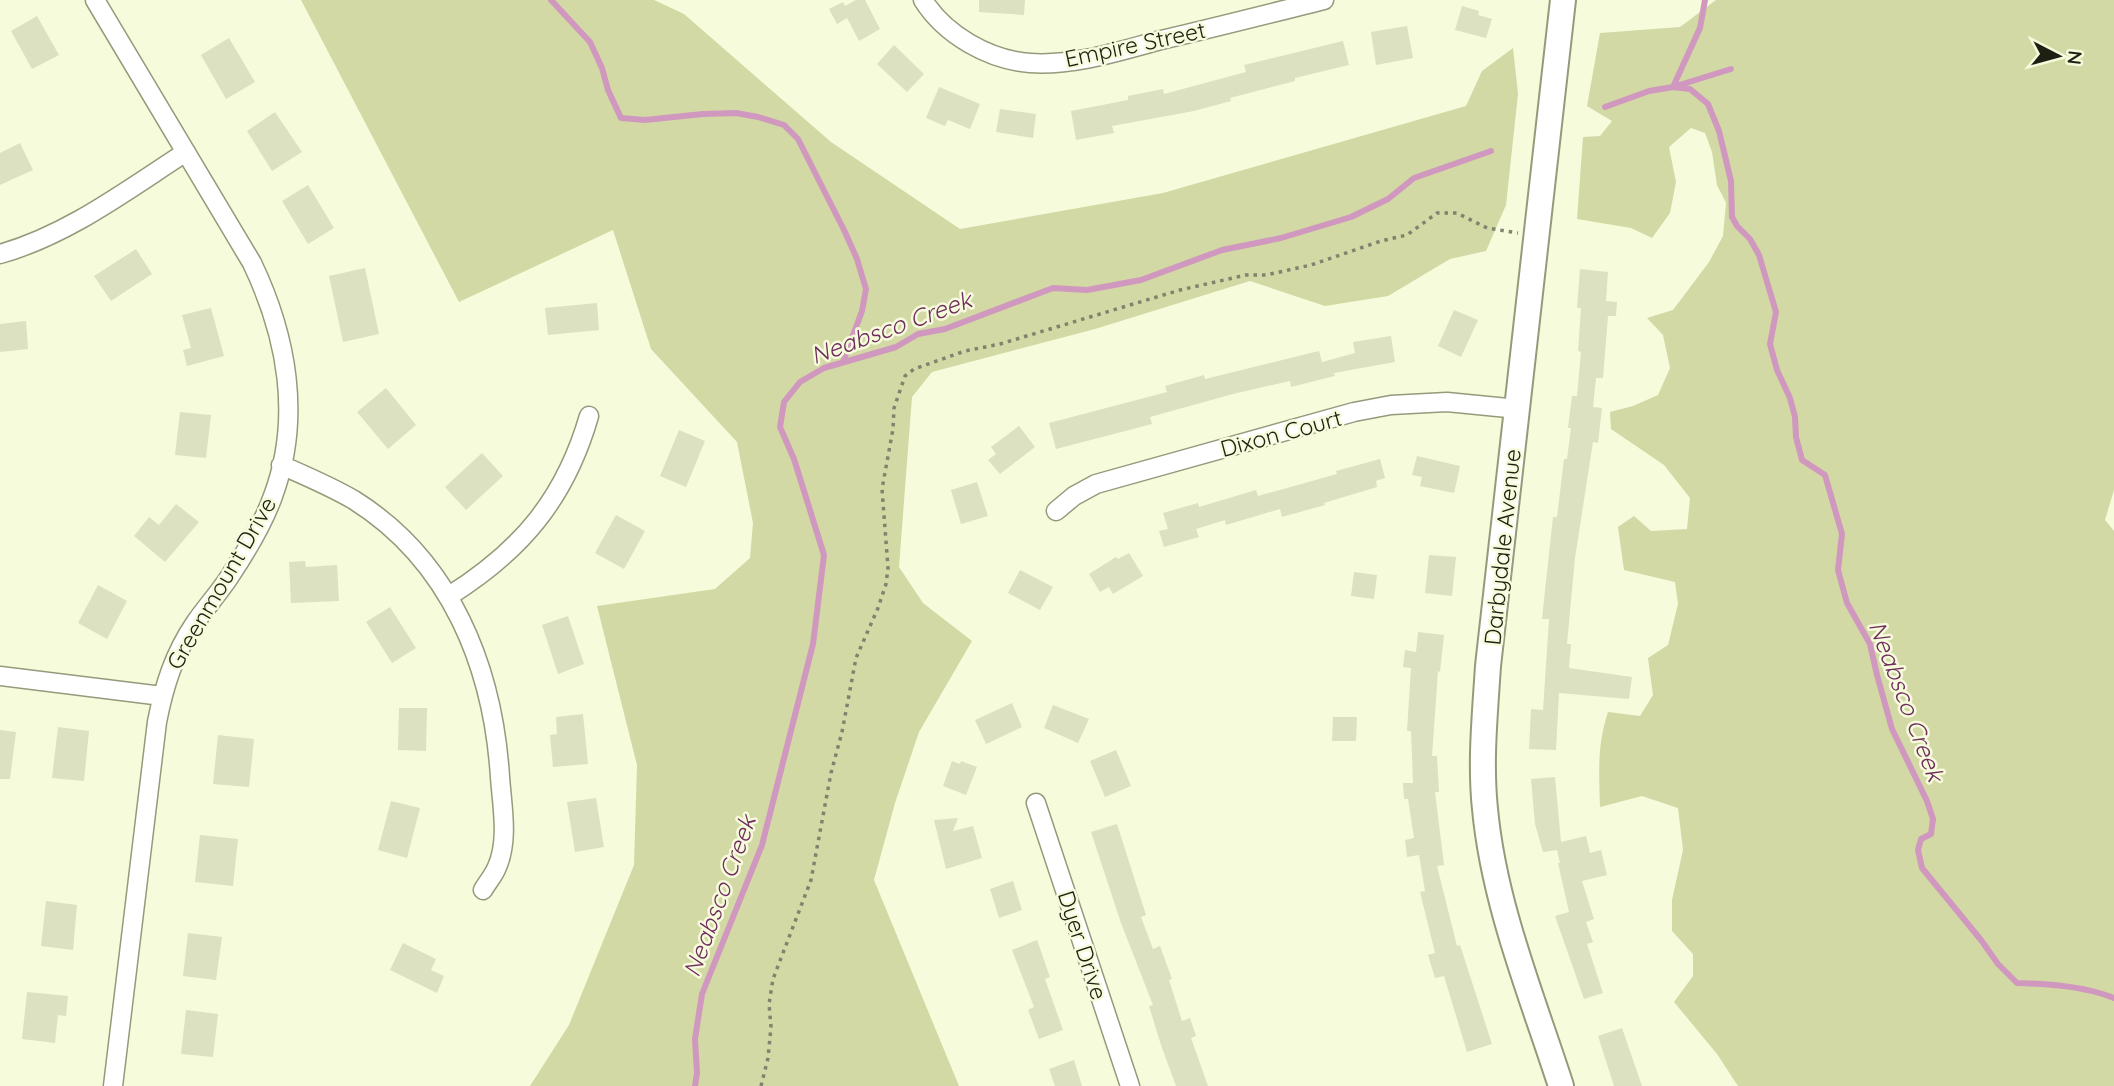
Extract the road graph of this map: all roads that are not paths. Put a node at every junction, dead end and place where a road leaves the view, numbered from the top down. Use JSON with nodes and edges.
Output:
{"nodes":[{"id":1,"x":95,"y":0,"type":"edge"},
{"id":2,"x":923,"y":0,"type":"edge"},
{"id":3,"x":1324,"y":0,"type":"edge"},
{"id":4,"x":1563,"y":0,"type":"edge"},
{"id":5,"x":186,"y":152,"type":"junction"},
{"id":6,"x":0,"y":254,"type":"edge"},
{"id":7,"x":1518,"y":408,"type":"junction"},
{"id":8,"x":589,"y":416,"type":"dead end"},
{"id":9,"x":281,"y":465,"type":"junction"},
{"id":10,"x":1056,"y":511,"type":"dead end"},
{"id":11,"x":449,"y":596,"type":"junction"},
{"id":12,"x":0,"y":676,"type":"edge"},
{"id":13,"x":162,"y":696,"type":"junction"},
{"id":14,"x":1036,"y":803,"type":"dead end"},
{"id":15,"x":483,"y":890,"type":"dead end"},
{"id":16,"x":113,"y":1086,"type":"edge"},
{"id":17,"x":1130,"y":1086,"type":"edge"},
{"id":18,"x":1561,"y":1086,"type":"edge"}],
"edges":[{"from":1,"to":5,"type":"street","name":"Greenmount Drive"},
{"from":2,"to":3,"type":"street","name":"Empire Street"},
{"from":4,"to":7,"type":"street","name":"Darbydale Avenue"},
{"from":5,"to":6,"type":"street"},
{"from":5,"to":9,"type":"street","name":"Greenmount Drive"},
{"from":7,"to":10,"type":"street","name":"Dixon Court"},
{"from":7,"to":18,"type":"street","name":"Darbydale Avenue"},
{"from":8,"to":11,"type":"street"},
{"from":9,"to":11,"type":"street"},
{"from":9,"to":13,"type":"street","name":"Greenmount Drive"},
{"from":11,"to":15,"type":"street"},
{"from":12,"to":13,"type":"street"},
{"from":13,"to":16,"type":"street","name":"Greenmount Drive"},
{"from":14,"to":17,"type":"street","name":"Dyer Drive"}]}
